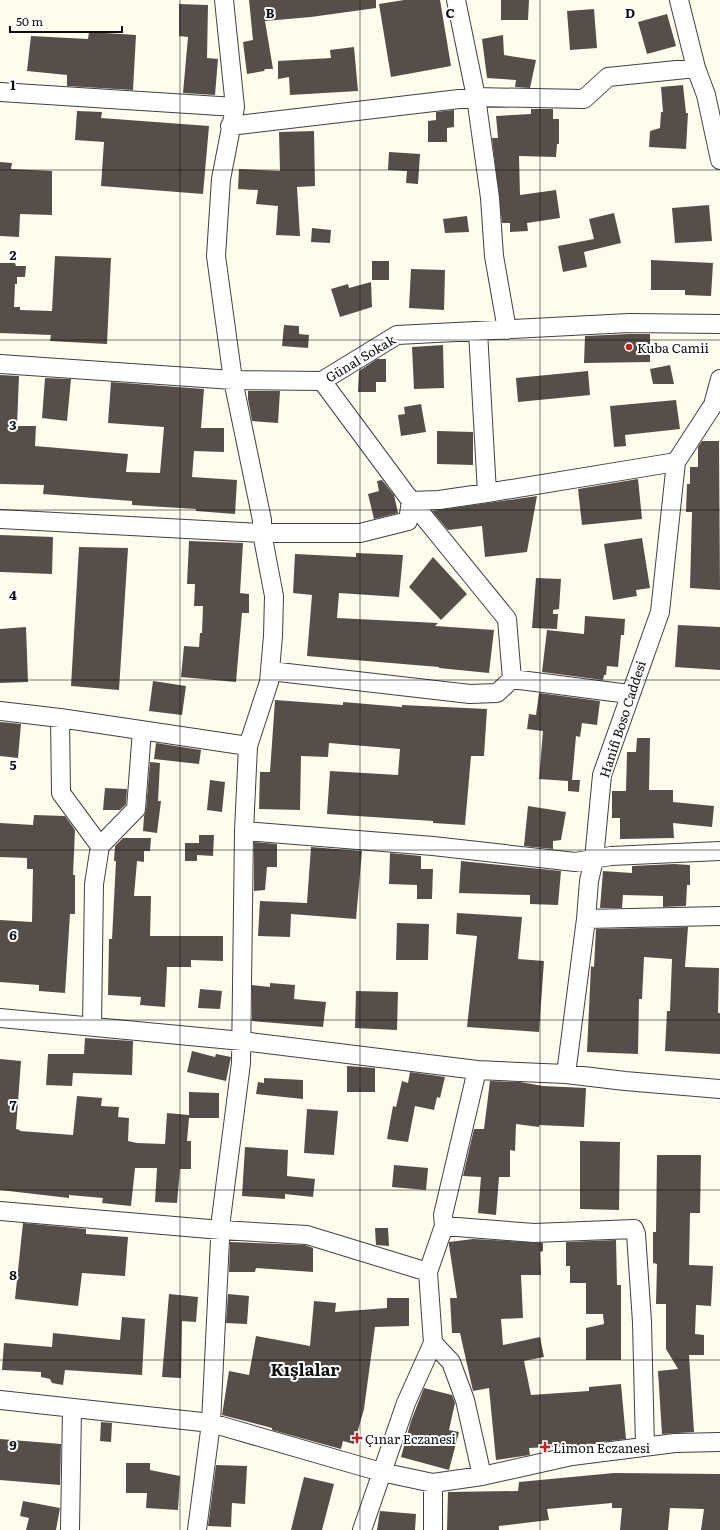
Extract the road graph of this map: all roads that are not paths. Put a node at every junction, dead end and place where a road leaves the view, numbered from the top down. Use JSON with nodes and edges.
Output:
{"nodes":[{"id":1,"x":224,"y":0,"type":"edge"},
{"id":2,"x":456,"y":0,"type":"edge"},
{"id":3,"x":679,"y":0,"type":"edge"},
{"id":4,"x":696,"y":68,"type":"junction"},
{"id":5,"x":0,"y":92,"type":"edge"},
{"id":6,"x":476,"y":96,"type":"junction"},
{"id":7,"x":235,"y":107,"type":"junction"},
{"id":8,"x":230,"y":126,"type":"junction"},
{"id":9,"x":720,"y":160,"type":"edge"},
{"id":10,"x":720,"y":324,"type":"edge"},
{"id":11,"x":507,"y":330,"type":"junction"},
{"id":12,"x":478,"y":332,"type":"junction"},
{"id":13,"x":0,"y":364,"type":"edge"},
{"id":14,"x":720,"y":379,"type":"edge"},
{"id":15,"x":234,"y":380,"type":"junction"},
{"id":16,"x":322,"y":381,"type":"junction"},
{"id":17,"x":676,"y":462,"type":"junction"},
{"id":18,"x":488,"y":493,"type":"junction"},
{"id":19,"x":411,"y":501,"type":"junction"},
{"id":20,"x":0,"y":519,"type":"edge"},
{"id":21,"x":262,"y":533,"type":"junction"},
{"id":22,"x":270,"y":671,"type":"junction"},
{"id":23,"x":512,"y":679,"type":"junction"},
{"id":24,"x":629,"y":694,"type":"junction"},
{"id":25,"x":0,"y":712,"type":"edge"},
{"id":26,"x":60,"y":718,"type":"junction"},
{"id":27,"x":142,"y":730,"type":"junction"},
{"id":28,"x":248,"y":746,"type":"junction"},
{"id":29,"x":244,"y":831,"type":"junction"},
{"id":30,"x":100,"y":846,"type":"junction"},
{"id":31,"x":720,"y":851,"type":"edge"},
{"id":32,"x":594,"y":859,"type":"junction"},
{"id":33,"x":720,"y":916,"type":"edge"},
{"id":34,"x":586,"y":920,"type":"junction"},
{"id":35,"x":0,"y":1018,"type":"edge"},
{"id":36,"x":92,"y":1026,"type":"junction"},
{"id":37,"x":242,"y":1040,"type":"junction"},
{"id":38,"x":477,"y":1070,"type":"junction"},
{"id":39,"x":566,"y":1074,"type":"junction"},
{"id":40,"x":720,"y":1089,"type":"edge"},
{"id":41,"x":0,"y":1210,"type":"edge"},
{"id":42,"x":444,"y":1226,"type":"junction"},
{"id":43,"x":221,"y":1230,"type":"junction"},
{"id":44,"x":428,"y":1272,"type":"junction"},
{"id":45,"x":432,"y":1343,"type":"junction"},
{"id":46,"x":0,"y":1400,"type":"edge"},
{"id":47,"x":72,"y":1408,"type":"junction"},
{"id":48,"x":211,"y":1423,"type":"junction"},
{"id":49,"x":720,"y":1442,"type":"edge"},
{"id":50,"x":645,"y":1447,"type":"junction"},
{"id":51,"x":381,"y":1472,"type":"junction"},
{"id":52,"x":482,"y":1476,"type":"junction"},
{"id":53,"x":433,"y":1483,"type":"junction"},
{"id":54,"x":70,"y":1530,"type":"edge"},
{"id":55,"x":197,"y":1530,"type":"edge"},
{"id":56,"x":362,"y":1530,"type":"edge"},
{"id":57,"x":433,"y":1530,"type":"edge"}],
"edges":[{"from":1,"to":7,"type":"street"},
{"from":2,"to":6,"type":"street"},
{"from":3,"to":4,"type":"street"},
{"from":4,"to":6,"type":"street"},
{"from":4,"to":9,"type":"street"},
{"from":5,"to":7,"type":"street"},
{"from":6,"to":8,"type":"street"},
{"from":6,"to":11,"type":"street"},
{"from":7,"to":8,"type":"street"},
{"from":8,"to":15,"type":"street"},
{"from":10,"to":11,"type":"street","name":"Günal Sokak"},
{"from":11,"to":12,"type":"street","name":"Günal Sokak"},
{"from":12,"to":16,"type":"street","name":"Günal Sokak"},
{"from":12,"to":18,"type":"street"},
{"from":13,"to":15,"type":"street","name":"Günal Sokak"},
{"from":14,"to":17,"type":"street","name":"Hanifi Boso Caddesi"},
{"from":15,"to":16,"type":"street","name":"Günal Sokak"},
{"from":15,"to":21,"type":"street"},
{"from":16,"to":19,"type":"street"},
{"from":17,"to":18,"type":"street"},
{"from":17,"to":24,"type":"street","name":"Hanifi Boso Caddesi"},
{"from":18,"to":19,"type":"street"},
{"from":19,"to":21,"type":"street"},
{"from":19,"to":23,"type":"street"},
{"from":20,"to":21,"type":"street"},
{"from":21,"to":22,"type":"street"},
{"from":22,"to":23,"type":"street"},
{"from":22,"to":28,"type":"street"},
{"from":23,"to":24,"type":"street"},
{"from":24,"to":32,"type":"street","name":"Hanifi Boso Caddesi"},
{"from":25,"to":26,"type":"street"},
{"from":26,"to":27,"type":"street"},
{"from":26,"to":30,"type":"street"},
{"from":27,"to":28,"type":"street"},
{"from":27,"to":30,"type":"street"},
{"from":28,"to":29,"type":"street"},
{"from":29,"to":32,"type":"street"},
{"from":29,"to":37,"type":"street"},
{"from":30,"to":36,"type":"street"},
{"from":31,"to":32,"type":"street"},
{"from":32,"to":34,"type":"street","name":"Hanifi Boso Caddesi"},
{"from":33,"to":34,"type":"street"},
{"from":34,"to":39,"type":"street","name":"Hanifi Boso Caddesi"},
{"from":35,"to":36,"type":"street"},
{"from":36,"to":37,"type":"street"},
{"from":37,"to":38,"type":"street"},
{"from":37,"to":43,"type":"street"},
{"from":38,"to":39,"type":"street"},
{"from":38,"to":42,"type":"street"},
{"from":39,"to":40,"type":"street"},
{"from":41,"to":43,"type":"street"},
{"from":42,"to":44,"type":"street"},
{"from":42,"to":50,"type":"street"},
{"from":43,"to":44,"type":"street"},
{"from":43,"to":48,"type":"street"},
{"from":44,"to":45,"type":"street"},
{"from":45,"to":51,"type":"street"},
{"from":45,"to":52,"type":"street"},
{"from":46,"to":47,"type":"street"},
{"from":47,"to":48,"type":"street"},
{"from":47,"to":54,"type":"street"},
{"from":48,"to":51,"type":"street"},
{"from":48,"to":55,"type":"street"},
{"from":49,"to":50,"type":"street"},
{"from":50,"to":52,"type":"street"},
{"from":51,"to":53,"type":"street"},
{"from":51,"to":56,"type":"street"},
{"from":52,"to":53,"type":"street"},
{"from":53,"to":57,"type":"street"}]}
